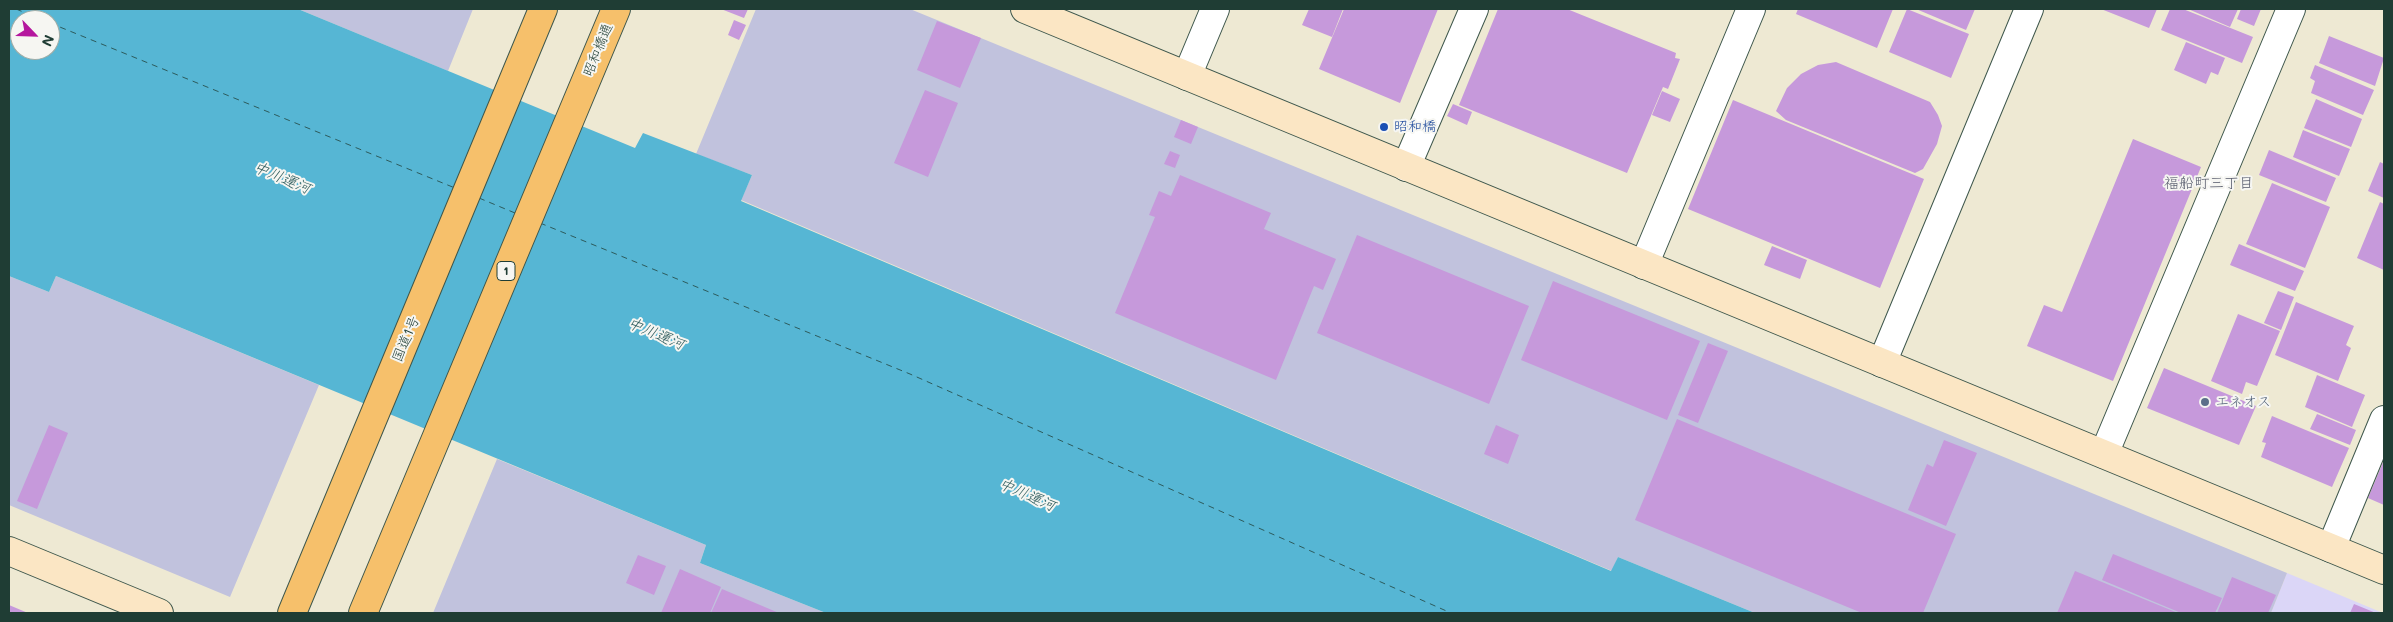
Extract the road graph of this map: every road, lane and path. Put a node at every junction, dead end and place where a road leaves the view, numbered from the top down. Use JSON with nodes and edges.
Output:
{"nodes":[{"id":1,"x":543,"y":9,"type":"edge"},
{"id":2,"x":616,"y":9,"type":"edge"},
{"id":3,"x":1025,"y":9,"type":"edge"},
{"id":4,"x":1215,"y":9,"type":"edge"},
{"id":5,"x":1474,"y":9,"type":"edge"},
{"id":6,"x":1751,"y":9,"type":"edge"},
{"id":7,"x":2030,"y":9,"type":"edge"},
{"id":8,"x":2291,"y":9,"type":"edge"},
{"id":9,"x":1187,"y":76,"type":"junction"},
{"id":10,"x":1406,"y":166,"type":"junction"},
{"id":11,"x":1644,"y":264,"type":"junction"},
{"id":12,"x":1882,"y":363,"type":"junction"},
{"id":13,"x":2384,"y":420,"type":"edge"},
{"id":14,"x":2104,"y":454,"type":"junction"},
{"id":15,"x":2331,"y":548,"type":"junction"},
{"id":16,"x":9,"y":551,"type":"edge"},
{"id":17,"x":2384,"y":570,"type":"edge"},
{"id":18,"x":159,"y":613,"type":"edge"},
{"id":19,"x":292,"y":613,"type":"edge"},
{"id":20,"x":363,"y":613,"type":"edge"}],
"edges":[{"from":1,"to":19,"type":"highway","name":"国道1号"},
{"from":2,"to":20,"type":"highway","name":"昭和橋通","number":"1"},
{"from":3,"to":9,"type":"street"},
{"from":4,"to":9,"type":"street"},
{"from":5,"to":10,"type":"street"},
{"from":6,"to":11,"type":"street"},
{"from":7,"to":12,"type":"street"},
{"from":8,"to":14,"type":"street"},
{"from":9,"to":10,"type":"street"},
{"from":10,"to":11,"type":"street"},
{"from":11,"to":12,"type":"street"},
{"from":12,"to":14,"type":"street"},
{"from":13,"to":15,"type":"street"},
{"from":14,"to":15,"type":"street"},
{"from":15,"to":17,"type":"street"},
{"from":16,"to":18,"type":"street"}]}
